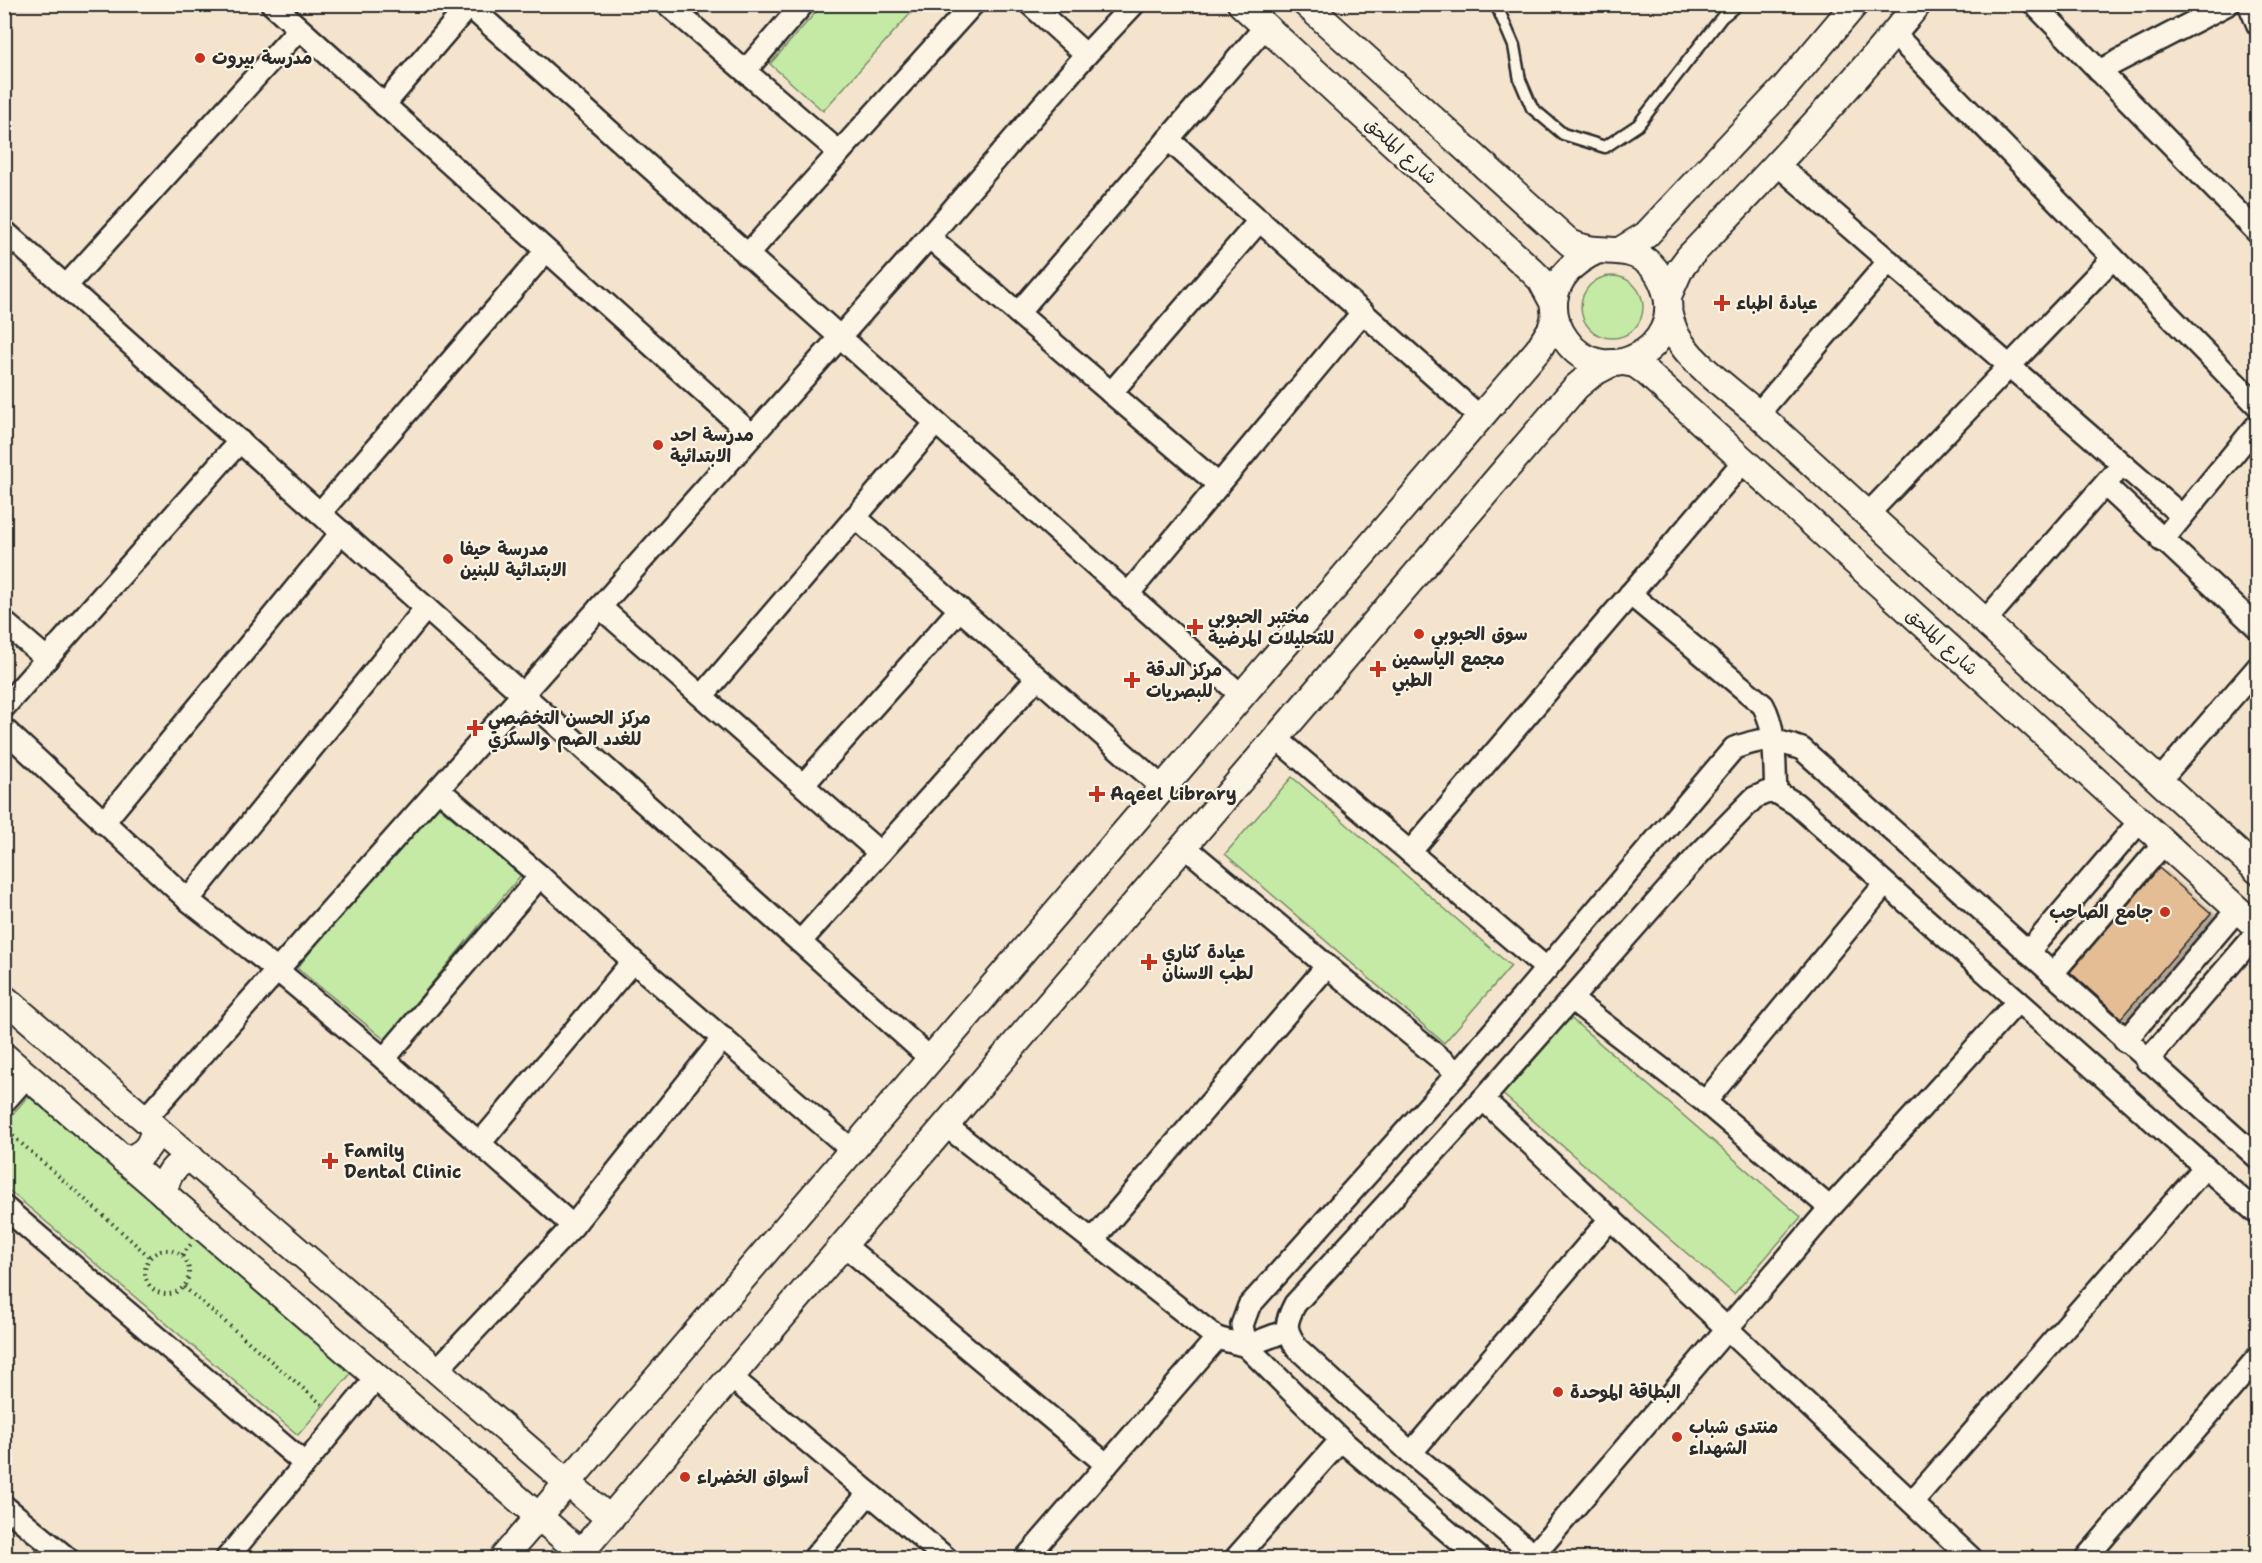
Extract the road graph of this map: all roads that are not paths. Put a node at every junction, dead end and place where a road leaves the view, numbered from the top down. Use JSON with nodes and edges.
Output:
{"nodes":[{"id":1,"x":272,"y":4,"type":"edge"},
{"id":2,"x":667,"y":4,"type":"edge"},
{"id":3,"x":803,"y":4,"type":"edge"},
{"id":4,"x":973,"y":4,"type":"edge"},
{"id":5,"x":1030,"y":4,"type":"edge"},
{"id":6,"x":1134,"y":4,"type":"edge"},
{"id":7,"x":1241,"y":4,"type":"edge"},
{"id":8,"x":1306,"y":4,"type":"edge"},
{"id":9,"x":1496,"y":4,"type":"edge"},
{"id":10,"x":1738,"y":4,"type":"edge"},
{"id":11,"x":1855,"y":4,"type":"edge"},
{"id":12,"x":1918,"y":4,"type":"edge"},
{"id":13,"x":2034,"y":4,"type":"edge"},
{"id":14,"x":2228,"y":4,"type":"edge"},
{"id":15,"x":2249,"y":4,"type":"edge"},
{"id":16,"x":469,"y":5,"type":"edge"},
{"id":17,"x":2258,"y":26,"type":"edge"},
{"id":18,"x":1265,"y":27,"type":"junction"},
{"id":19,"x":299,"y":28,"type":"junction"},
{"id":20,"x":1894,"y":34,"type":"junction"},
{"id":21,"x":1086,"y":55,"type":"junction"},
{"id":22,"x":745,"y":71,"type":"junction"},
{"id":23,"x":2099,"y":71,"type":"junction"},
{"id":24,"x":384,"y":105,"type":"junction"},
{"id":25,"x":1168,"y":139,"type":"junction"},
{"id":26,"x":839,"y":152,"type":"junction"},
{"id":27,"x":1777,"y":164,"type":"junction"},
{"id":28,"x":1260,"y":220,"type":"junction"},
{"id":29,"x":4,"y":231,"type":"edge"},
{"id":30,"x":2258,"y":233,"type":"edge"},
{"id":31,"x":928,"y":237,"type":"junction"},
{"id":32,"x":1621,"y":250,"type":"junction"},
{"id":33,"x":546,"y":251,"type":"junction"},
{"id":34,"x":1596,"y":251,"type":"junction"},
{"id":35,"x":747,"y":255,"type":"junction"},
{"id":36,"x":2113,"y":258,"type":"junction"},
{"id":37,"x":1889,"y":261,"type":"junction"},
{"id":38,"x":66,"y":286,"type":"junction"},
{"id":39,"x":1668,"y":304,"type":"junction"},
{"id":40,"x":1555,"y":310,"type":"junction"},
{"id":41,"x":1363,"y":312,"type":"junction"},
{"id":42,"x":1018,"y":313,"type":"junction"},
{"id":43,"x":840,"y":337,"type":"junction"},
{"id":44,"x":1617,"y":363,"type":"junction"},
{"id":45,"x":2009,"y":366,"type":"junction"},
{"id":46,"x":1111,"y":393,"type":"junction"},
{"id":47,"x":2258,"y":406,"type":"edge"},
{"id":48,"x":1758,"y":414,"type":"junction"},
{"id":49,"x":1480,"y":417,"type":"junction"},
{"id":50,"x":936,"y":423,"type":"junction"},
{"id":51,"x":2258,"y":423,"type":"edge"},
{"id":52,"x":752,"y":435,"type":"junction"},
{"id":53,"x":240,"y":441,"type":"junction"},
{"id":54,"x":1743,"y":462,"type":"junction"},
{"id":55,"x":2122,"y":465,"type":"junction"},
{"id":56,"x":1219,"y":485,"type":"junction"},
{"id":57,"x":2105,"y":485,"type":"junction"},
{"id":58,"x":320,"y":513,"type":"junction"},
{"id":59,"x":1868,"y":514,"type":"junction"},
{"id":60,"x":2182,"y":516,"type":"junction"},
{"id":61,"x":855,"y":517,"type":"junction"},
{"id":62,"x":342,"y":532,"type":"junction"},
{"id":63,"x":2162,"y":541,"type":"junction"},
{"id":64,"x":1128,"y":594,"type":"junction"},
{"id":65,"x":1630,"y":594,"type":"junction"},
{"id":66,"x":600,"y":607,"type":"junction"},
{"id":67,"x":426,"y":608,"type":"junction"},
{"id":68,"x":960,"y":609,"type":"junction"},
{"id":69,"x":1984,"y":621,"type":"junction"},
{"id":70,"x":4,"y":622,"type":"edge"},
{"id":71,"x":2258,"y":628,"type":"edge"},
{"id":72,"x":47,"y":659,"type":"junction"},
{"id":73,"x":2258,"y":667,"type":"edge"},
{"id":74,"x":1037,"y":678,"type":"junction"},
{"id":75,"x":523,"y":694,"type":"junction"},
{"id":76,"x":703,"y":695,"type":"junction"},
{"id":77,"x":1242,"y":696,"type":"junction"},
{"id":78,"x":4,"y":707,"type":"edge"},
{"id":79,"x":4,"y":729,"type":"edge"},
{"id":80,"x":1276,"y":738,"type":"junction"},
{"id":81,"x":1772,"y":739,"type":"junction"},
{"id":82,"x":2159,"y":781,"type":"junction"},
{"id":83,"x":804,"y":784,"type":"junction"},
{"id":84,"x":1163,"y":788,"type":"junction"},
{"id":85,"x":438,"y":789,"type":"junction"},
{"id":86,"x":1776,"y":792,"type":"junction"},
{"id":87,"x":2140,"y":821,"type":"junction"},
{"id":88,"x":103,"y":823,"type":"junction"},
{"id":89,"x":2164,"y":843,"type":"junction"},
{"id":90,"x":1184,"y":846,"type":"junction"},
{"id":91,"x":880,"y":852,"type":"junction"},
{"id":92,"x":1410,"y":852,"type":"junction"},
{"id":93,"x":2258,"y":871,"type":"edge"},
{"id":94,"x":540,"y":876,"type":"junction"},
{"id":95,"x":1886,"y":884,"type":"junction"},
{"id":96,"x":188,"y":900,"type":"junction"},
{"id":97,"x":2237,"y":909,"type":"junction"},
{"id":98,"x":2258,"y":930,"type":"edge"},
{"id":99,"x":800,"y":942,"type":"junction"},
{"id":100,"x":2028,"y":952,"type":"junction"},
{"id":101,"x":633,"y":961,"type":"junction"},
{"id":102,"x":1327,"y":966,"type":"junction"},
{"id":103,"x":1547,"y":969,"type":"junction"},
{"id":104,"x":277,"y":970,"type":"junction"},
{"id":105,"x":2052,"y":974,"type":"junction"},
{"id":106,"x":4,"y":998,"type":"edge"},
{"id":107,"x":1571,"y":999,"type":"junction"},
{"id":108,"x":2018,"y":1002,"type":"junction"},
{"id":109,"x":723,"y":1038,"type":"junction"},
{"id":110,"x":2125,"y":1041,"type":"junction"},
{"id":111,"x":4,"y":1056,"type":"edge"},
{"id":112,"x":384,"y":1059,"type":"junction"},
{"id":113,"x":931,"y":1059,"type":"junction"},
{"id":114,"x":2147,"y":1061,"type":"junction"},
{"id":115,"x":1458,"y":1073,"type":"junction"},
{"id":116,"x":27,"y":1076,"type":"junction"},
{"id":117,"x":1483,"y":1099,"type":"junction"},
{"id":118,"x":4,"y":1102,"type":"edge"},
{"id":119,"x":1705,"y":1102,"type":"junction"},
{"id":120,"x":150,"y":1123,"type":"junction"},
{"id":121,"x":945,"y":1125,"type":"junction"},
{"id":122,"x":480,"y":1143,"type":"junction"},
{"id":123,"x":853,"y":1150,"type":"junction"},
{"id":124,"x":191,"y":1158,"type":"junction"},
{"id":125,"x":2258,"y":1158,"type":"edge"},
{"id":126,"x":124,"y":1160,"type":"junction"},
{"id":127,"x":2205,"y":1167,"type":"junction"},
{"id":128,"x":164,"y":1194,"type":"junction"},
{"id":129,"x":4,"y":1207,"type":"edge"},
{"id":130,"x":1830,"y":1208,"type":"junction"},
{"id":131,"x":2255,"y":1208,"type":"edge"},
{"id":132,"x":1611,"y":1218,"type":"junction"},
{"id":133,"x":573,"y":1226,"type":"junction"},
{"id":134,"x":1093,"y":1240,"type":"junction"},
{"id":135,"x":844,"y":1245,"type":"junction"},
{"id":136,"x":1726,"y":1327,"type":"junction"},
{"id":137,"x":1286,"y":1331,"type":"junction"},
{"id":138,"x":1217,"y":1338,"type":"junction"},
{"id":139,"x":1246,"y":1346,"type":"junction"},
{"id":140,"x":2258,"y":1357,"type":"edge"},
{"id":141,"x":437,"y":1370,"type":"junction"},
{"id":142,"x":377,"y":1377,"type":"junction"},
{"id":143,"x":731,"y":1377,"type":"junction"},
{"id":144,"x":1341,"y":1440,"type":"junction"},
{"id":145,"x":1411,"y":1453,"type":"junction"},
{"id":146,"x":305,"y":1464,"type":"junction"},
{"id":147,"x":1107,"y":1466,"type":"junction"},
{"id":148,"x":568,"y":1483,"type":"junction"},
{"id":149,"x":868,"y":1493,"type":"junction"},
{"id":150,"x":1912,"y":1502,"type":"junction"},
{"id":151,"x":4,"y":1506,"type":"edge"},
{"id":152,"x":539,"y":1517,"type":"junction"},
{"id":153,"x":609,"y":1519,"type":"junction"},
{"id":154,"x":578,"y":1556,"type":"edge"},
{"id":155,"x":1474,"y":1557,"type":"edge"},
{"id":156,"x":1536,"y":1557,"type":"edge"},
{"id":157,"x":67,"y":1558,"type":"edge"},
{"id":158,"x":227,"y":1558,"type":"edge"},
{"id":159,"x":504,"y":1558,"type":"edge"},
{"id":160,"x":814,"y":1558,"type":"edge"},
{"id":161,"x":946,"y":1558,"type":"edge"},
{"id":162,"x":1026,"y":1558,"type":"edge"},
{"id":163,"x":1236,"y":1558,"type":"edge"},
{"id":164,"x":1971,"y":1558,"type":"edge"},
{"id":165,"x":2086,"y":1558,"type":"edge"}],
"edges":[{"from":1,"to":19,"type":"street"},
{"from":2,"to":22,"type":"street"},
{"from":3,"to":22,"type":"street"},
{"from":4,"to":26,"type":"street"},
{"from":5,"to":21,"type":"street"},
{"from":6,"to":21,"type":"street"},
{"from":7,"to":18,"type":"street","name":"شارع الملحق"},
{"from":8,"to":34,"type":"street"},
{"from":9,"to":10,"type":"lane"},
{"from":11,"to":32,"type":"street"},
{"from":12,"to":20,"type":"street"},
{"from":13,"to":23,"type":"street"},
{"from":14,"to":23,"type":"street"},
{"from":15,"to":17,"type":"street"},
{"from":16,"to":24,"type":"street"},
{"from":16,"to":35,"type":"street"},
{"from":18,"to":25,"type":"street"},
{"from":18,"to":40,"type":"street","name":"شارع الملحق"},
{"from":19,"to":24,"type":"street"},
{"from":19,"to":38,"type":"street"},
{"from":20,"to":27,"type":"street"},
{"from":20,"to":36,"type":"street"},
{"from":21,"to":31,"type":"street"},
{"from":22,"to":26,"type":"street"},
{"from":23,"to":30,"type":"street"},
{"from":24,"to":33,"type":"street"},
{"from":25,"to":28,"type":"street"},
{"from":25,"to":42,"type":"street"},
{"from":26,"to":35,"type":"street"},
{"from":27,"to":37,"type":"street"},
{"from":27,"to":39,"type":"street"},
{"from":28,"to":41,"type":"street"},
{"from":28,"to":46,"type":"street"},
{"from":29,"to":38,"type":"street"},
{"from":31,"to":42,"type":"street"},
{"from":31,"to":43,"type":"street"},
{"from":32,"to":34,"type":"street"},
{"from":32,"to":39,"type":"street"},
{"from":33,"to":52,"type":"street"},
{"from":33,"to":58,"type":"street"},
{"from":34,"to":40,"type":"street"},
{"from":35,"to":43,"type":"street"},
{"from":36,"to":45,"type":"street"},
{"from":36,"to":47,"type":"street"},
{"from":37,"to":45,"type":"street"},
{"from":37,"to":48,"type":"street"},
{"from":38,"to":53,"type":"street"},
{"from":39,"to":44,"type":"street"},
{"from":39,"to":48,"type":"street"},
{"from":40,"to":44,"type":"street"},
{"from":40,"to":49,"type":"street"},
{"from":41,"to":49,"type":"street"},
{"from":41,"to":56,"type":"street"},
{"from":42,"to":46,"type":"street"},
{"from":43,"to":50,"type":"street"},
{"from":43,"to":52,"type":"street"},
{"from":44,"to":54,"type":"street","name":"شارع الملحق"},
{"from":44,"to":80,"type":"street"},
{"from":45,"to":55,"type":"street"},
{"from":45,"to":59,"type":"street"},
{"from":46,"to":56,"type":"street"},
{"from":48,"to":59,"type":"street"},
{"from":49,"to":77,"type":"street"},
{"from":50,"to":61,"type":"street"},
{"from":50,"to":64,"type":"street"},
{"from":51,"to":60,"type":"street"},
{"from":52,"to":66,"type":"street"},
{"from":53,"to":58,"type":"street"},
{"from":53,"to":72,"type":"street"},
{"from":54,"to":65,"type":"street"},
{"from":54,"to":87,"type":"street","name":"شارع الملحق"},
{"from":55,"to":57,"type":"street"},
{"from":55,"to":60,"type":"street"},
{"from":56,"to":64,"type":"street"},
{"from":57,"to":63,"type":"street"},
{"from":57,"to":69,"type":"street"},
{"from":58,"to":62,"type":"street"},
{"from":59,"to":69,"type":"street"},
{"from":60,"to":63,"type":"street"},
{"from":61,"to":68,"type":"street"},
{"from":61,"to":76,"type":"street"},
{"from":62,"to":67,"type":"street"},
{"from":62,"to":88,"type":"street"},
{"from":63,"to":71,"type":"street"},
{"from":64,"to":77,"type":"street"},
{"from":65,"to":81,"type":"street"},
{"from":65,"to":92,"type":"street"},
{"from":66,"to":75,"type":"street"},
{"from":66,"to":76,"type":"street"},
{"from":67,"to":75,"type":"street"},
{"from":67,"to":96,"type":"street"},
{"from":68,"to":74,"type":"street"},
{"from":68,"to":83,"type":"street"},
{"from":69,"to":82,"type":"street"},
{"from":70,"to":72,"type":"street"},
{"from":72,"to":78,"type":"street"},
{"from":73,"to":82,"type":"street"},
{"from":74,"to":84,"type":"street"},
{"from":74,"to":91,"type":"street"},
{"from":75,"to":85,"type":"street"},
{"from":75,"to":99,"type":"street"},
{"from":76,"to":83,"type":"street"},
{"from":77,"to":84,"type":"street"},
{"from":79,"to":88,"type":"street"},
{"from":80,"to":90,"type":"street"},
{"from":80,"to":92,"type":"street"},
{"from":81,"to":86,"type":"street"},
{"from":81,"to":100,"type":"street"},
{"from":81,"to":103,"type":"street"},
{"from":82,"to":93,"type":"street"},
{"from":83,"to":91,"type":"street"},
{"from":84,"to":113,"type":"street"},
{"from":85,"to":94,"type":"street"},
{"from":85,"to":104,"type":"street"},
{"from":86,"to":95,"type":"street"},
{"from":86,"to":107,"type":"street"},
{"from":87,"to":89,"type":"street","name":"شارع الملحق"},
{"from":87,"to":100,"type":"street"},
{"from":88,"to":96,"type":"street"},
{"from":89,"to":97,"type":"street","name":"شارع الملحق"},
{"from":89,"to":105,"type":"street"},
{"from":90,"to":102,"type":"street"},
{"from":90,"to":121,"type":"street"},
{"from":91,"to":99,"type":"street"},
{"from":92,"to":103,"type":"street"},
{"from":94,"to":101,"type":"street"},
{"from":94,"to":112,"type":"street"},
{"from":95,"to":108,"type":"street"},
{"from":95,"to":119,"type":"street"},
{"from":96,"to":104,"type":"street"},
{"from":97,"to":98,"type":"street","name":"شارع الملحق"},
{"from":97,"to":110,"type":"street"},
{"from":98,"to":114,"type":"street"},
{"from":99,"to":113,"type":"street"},
{"from":100,"to":105,"type":"street"},
{"from":101,"to":109,"type":"street"},
{"from":101,"to":122,"type":"street"},
{"from":102,"to":115,"type":"street"},
{"from":102,"to":134,"type":"street"},
{"from":103,"to":115,"type":"street"},
{"from":104,"to":112,"type":"street"},
{"from":104,"to":120,"type":"street"},
{"from":105,"to":110,"type":"street"},
{"from":106,"to":120,"type":"street"},
{"from":107,"to":117,"type":"street"},
{"from":107,"to":119,"type":"street"},
{"from":108,"to":127,"type":"street"},
{"from":108,"to":130,"type":"street"},
{"from":109,"to":123,"type":"street"},
{"from":109,"to":133,"type":"street"},
{"from":110,"to":114,"type":"street"},
{"from":111,"to":116,"type":"street"},
{"from":112,"to":122,"type":"street"},
{"from":113,"to":123,"type":"street"},
{"from":114,"to":125,"type":"street"},
{"from":115,"to":139,"type":"street"},
{"from":116,"to":118,"type":"street"},
{"from":116,"to":126,"type":"street"},
{"from":117,"to":132,"type":"street"},
{"from":117,"to":137,"type":"street"},
{"from":119,"to":130,"type":"street"},
{"from":120,"to":124,"type":"street"},
{"from":120,"to":126,"type":"street"},
{"from":121,"to":134,"type":"street"},
{"from":121,"to":135,"type":"street"},
{"from":122,"to":133,"type":"street"},
{"from":123,"to":148,"type":"street"},
{"from":124,"to":128,"type":"street"},
{"from":124,"to":141,"type":"street"},
{"from":126,"to":128,"type":"street"},
{"from":127,"to":131,"type":"street"},
{"from":127,"to":150,"type":"street"},
{"from":128,"to":142,"type":"street"},
{"from":129,"to":146,"type":"street"},
{"from":130,"to":136,"type":"street"},
{"from":132,"to":136,"type":"street"},
{"from":132,"to":145,"type":"street"},
{"from":133,"to":141,"type":"street"},
{"from":134,"to":138,"type":"street"},
{"from":135,"to":143,"type":"street"},
{"from":135,"to":147,"type":"street"},
{"from":136,"to":150,"type":"street"},
{"from":136,"to":156,"type":"street"},
{"from":137,"to":139,"type":"street"},
{"from":137,"to":145,"type":"street"},
{"from":138,"to":139,"type":"street"},
{"from":138,"to":147,"type":"street"},
{"from":139,"to":144,"type":"street"},
{"from":140,"to":165,"type":"street"},
{"from":141,"to":148,"type":"street"},
{"from":142,"to":146,"type":"street"},
{"from":142,"to":152,"type":"street"},
{"from":143,"to":149,"type":"street"},
{"from":143,"to":153,"type":"street"},
{"from":144,"to":155,"type":"street"},
{"from":144,"to":163,"type":"street"},
{"from":145,"to":156,"type":"street"},
{"from":146,"to":158,"type":"street"},
{"from":147,"to":162,"type":"street"},
{"from":148,"to":152,"type":"street"},
{"from":148,"to":153,"type":"street"},
{"from":149,"to":160,"type":"street"},
{"from":149,"to":161,"type":"street"},
{"from":150,"to":164,"type":"street"},
{"from":151,"to":157,"type":"street"},
{"from":152,"to":154,"type":"street"},
{"from":152,"to":159,"type":"street"},
{"from":153,"to":154,"type":"street"}]}
